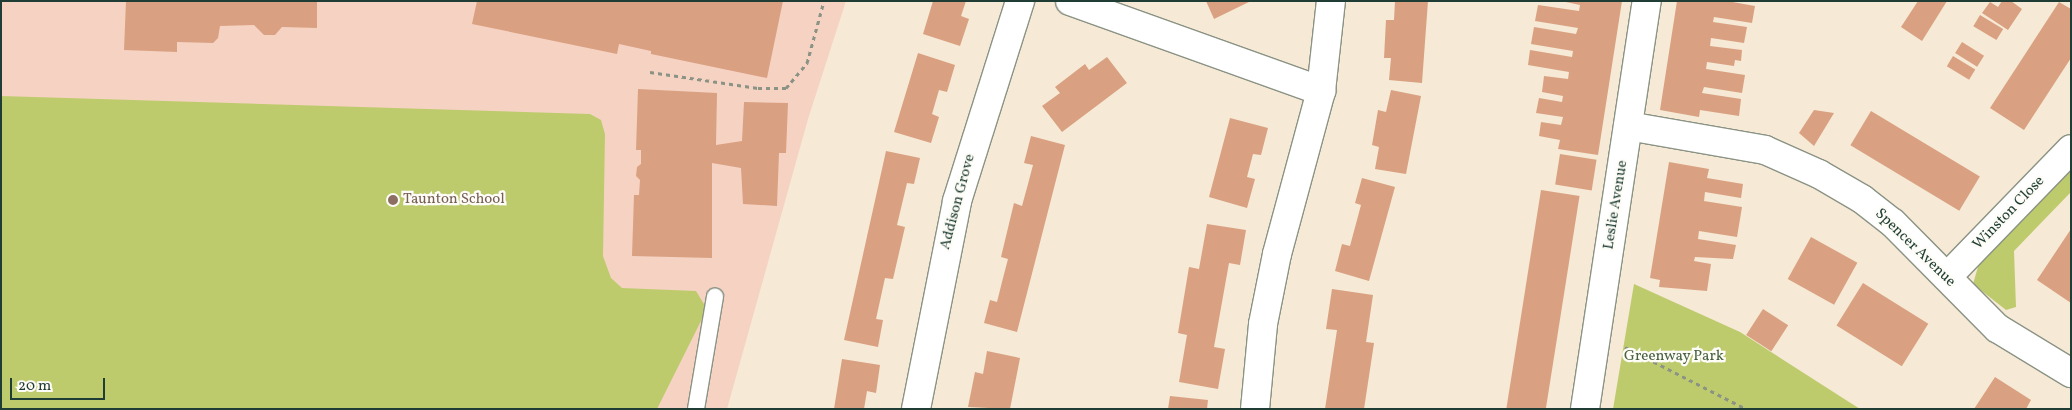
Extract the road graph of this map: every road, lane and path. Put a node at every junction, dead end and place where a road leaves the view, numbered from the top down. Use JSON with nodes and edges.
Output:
{"nodes":[{"id":1,"x":824,"y":1,"type":"edge"},
{"id":2,"x":1020,"y":1,"type":"edge"},
{"id":3,"x":1070,"y":1,"type":"edge"},
{"id":4,"x":1331,"y":1,"type":"edge"},
{"id":5,"x":1647,"y":1,"type":"edge"},
{"id":6,"x":650,"y":72,"type":"dead end"},
{"id":7,"x":1320,"y":91,"type":"junction"},
{"id":8,"x":1628,"y":126,"type":"junction"},
{"id":9,"x":2071,"y":149,"type":"edge"},
{"id":10,"x":1947,"y":277,"type":"junction"},
{"id":11,"x":715,"y":297,"type":"dead end"},
{"id":12,"x":1596,"y":338,"type":"junction"},
{"id":13,"x":2071,"y":373,"type":"edge"},
{"id":14,"x":696,"y":409,"type":"edge"},
{"id":15,"x":916,"y":409,"type":"edge"},
{"id":16,"x":1255,"y":409,"type":"edge"},
{"id":17,"x":1585,"y":409,"type":"edge"},
{"id":18,"x":1746,"y":409,"type":"edge"}],
"edges":[{"from":1,"to":6,"type":"path"},
{"from":2,"to":15,"type":"street","name":"Addison Grove"},
{"from":3,"to":7,"type":"street"},
{"from":4,"to":7,"type":"street"},
{"from":5,"to":8,"type":"street","name":"Leslie Avenue"},
{"from":7,"to":16,"type":"street"},
{"from":8,"to":10,"type":"street","name":"Spencer Avenue"},
{"from":8,"to":12,"type":"street","name":"Leslie Avenue"},
{"from":9,"to":10,"type":"street","name":"Winston Close"},
{"from":10,"to":13,"type":"street","name":"Spencer Avenue"},
{"from":11,"to":14,"type":"lane"},
{"from":12,"to":17,"type":"street","name":"Leslie Avenue"},
{"from":12,"to":18,"type":"path"}]}
